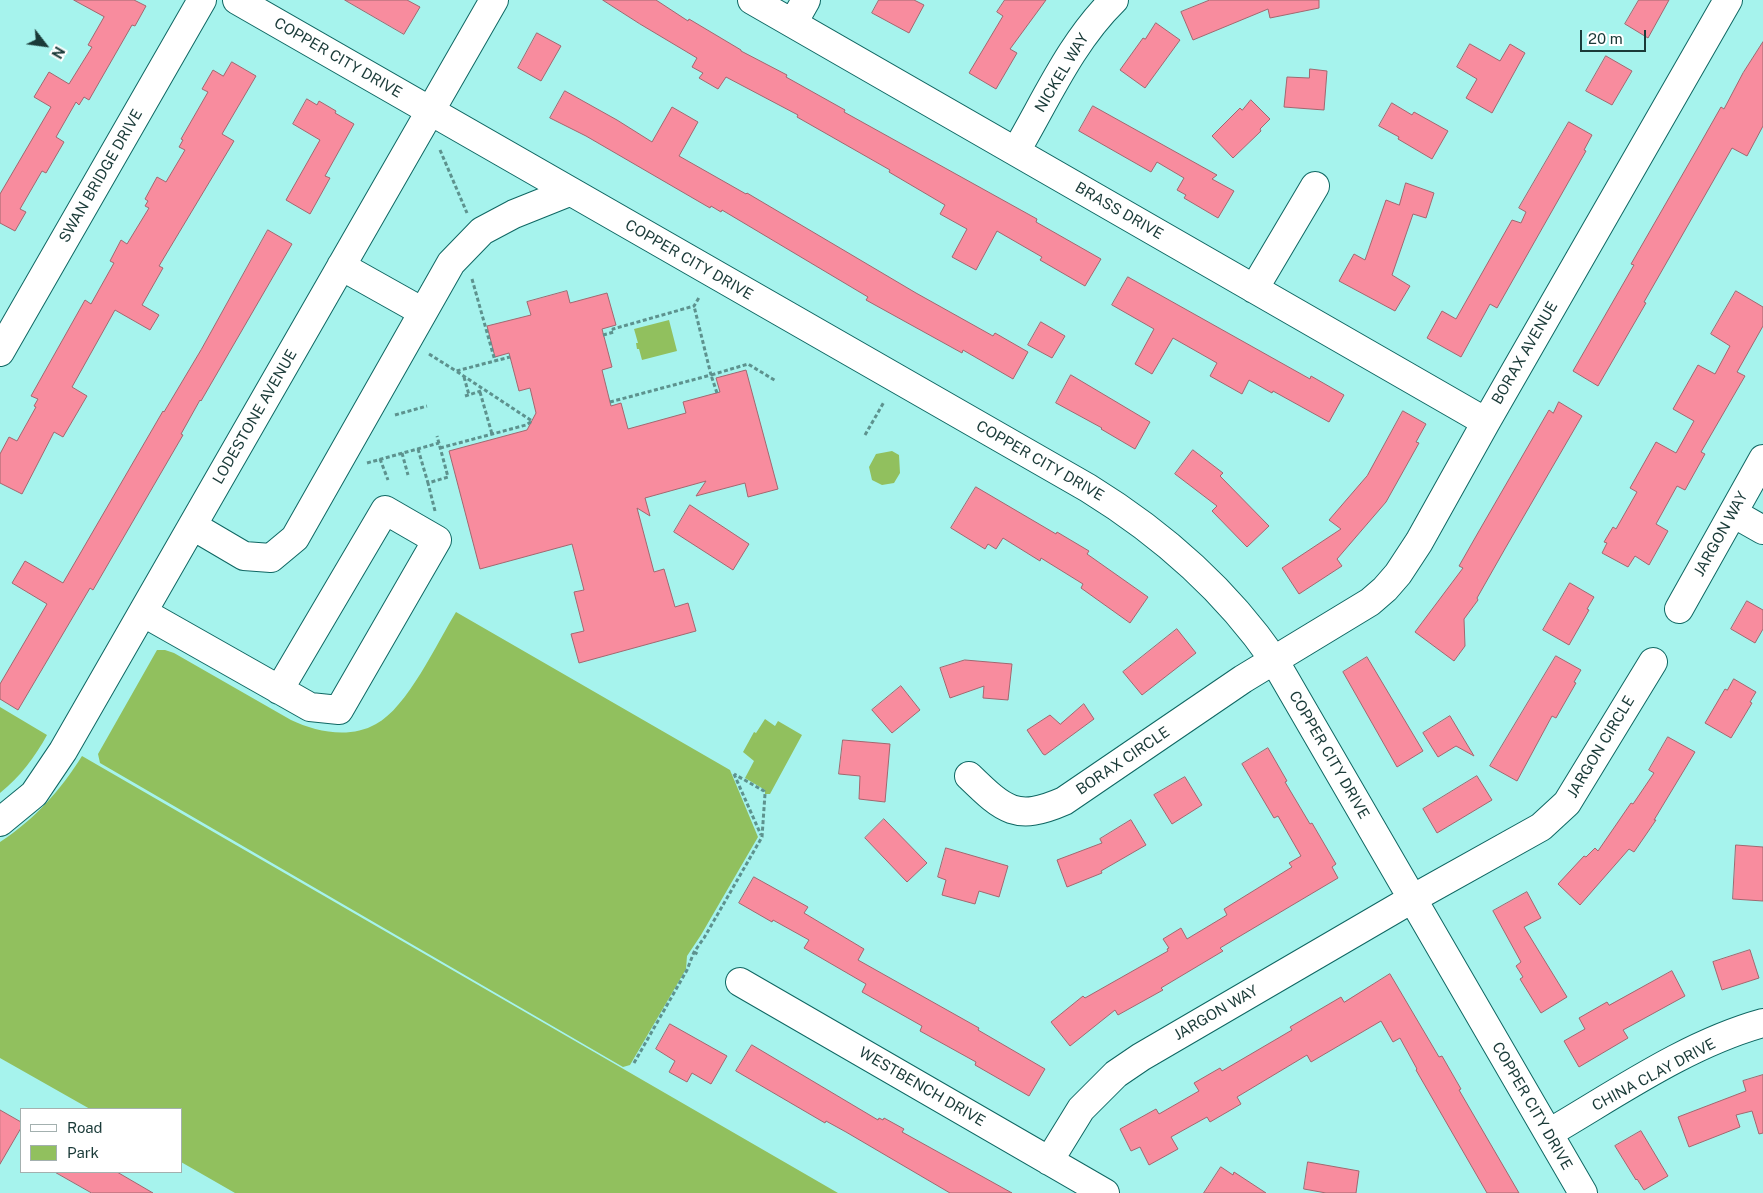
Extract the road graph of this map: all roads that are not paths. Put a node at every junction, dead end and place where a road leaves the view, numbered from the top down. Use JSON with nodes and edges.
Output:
{"nodes":[{"id":1,"x":202,"y":0,"type":"edge"},
{"id":2,"x":237,"y":0,"type":"edge"},
{"id":3,"x":494,"y":0,"type":"edge"},
{"id":4,"x":752,"y":0,"type":"edge"},
{"id":5,"x":806,"y":0,"type":"edge"},
{"id":6,"x":1114,"y":0,"type":"edge"},
{"id":7,"x":1728,"y":0,"type":"edge"},
{"id":8,"x":793,"y":23,"type":"junction"},
{"id":9,"x":429,"y":110,"type":"junction"},
{"id":10,"x":1016,"y":151,"type":"junction"},
{"id":11,"x":1315,"y":186,"type":"dead end"},
{"id":12,"x":569,"y":192,"type":"junction"},
{"id":13,"x":342,"y":266,"type":"junction"},
{"id":14,"x":1254,"y":289,"type":"junction"},
{"id":15,"x":423,"y":312,"type":"junction"},
{"id":16,"x":0,"y":352,"type":"edge"},
{"id":17,"x":1486,"y":422,"type":"junction"},
{"id":18,"x":1763,"y":459,"type":"edge"},
{"id":19,"x":1733,"y":513,"type":"junction"},
{"id":20,"x":193,"y":526,"type":"junction"},
{"id":21,"x":1763,"y":530,"type":"edge"},
{"id":22,"x":1679,"y":609,"type":"dead end"},
{"id":23,"x":144,"y":612,"type":"junction"},
{"id":24,"x":1274,"y":660,"type":"junction"},
{"id":25,"x":1653,"y":662,"type":"dead end"},
{"id":26,"x":279,"y":690,"type":"junction"},
{"id":27,"x":969,"y":776,"type":"dead end"},
{"id":28,"x":0,"y":822,"type":"edge"},
{"id":29,"x":1412,"y":899,"type":"junction"},
{"id":30,"x":740,"y":982,"type":"dead end"},
{"id":31,"x":1763,"y":1023,"type":"edge"},
{"id":32,"x":1549,"y":1133,"type":"junction"},
{"id":33,"x":1049,"y":1161,"type":"junction"},
{"id":34,"x":1105,"y":1193,"type":"edge"},
{"id":35,"x":1583,"y":1193,"type":"edge"}],
"edges":[{"from":1,"to":16,"type":"street","name":"SWAN BRIDGE DRIVE"},
{"from":2,"to":9,"type":"street","name":"COPPER CITY DRIVE"},
{"from":3,"to":9,"type":"street","name":"LODESTONE AVENUE"},
{"from":4,"to":8,"type":"street","name":"BRASS DRIVE"},
{"from":5,"to":8,"type":"street"},
{"from":6,"to":10,"type":"street","name":"NICKEL WAY"},
{"from":7,"to":17,"type":"street","name":"BORAX AVENUE"},
{"from":8,"to":10,"type":"street","name":"BRASS DRIVE"},
{"from":9,"to":12,"type":"street","name":"COPPER CITY DRIVE"},
{"from":9,"to":13,"type":"street","name":"LODESTONE AVENUE"},
{"from":10,"to":14,"type":"street","name":"BRASS DRIVE"},
{"from":11,"to":14,"type":"street"},
{"from":12,"to":15,"type":"street"},
{"from":12,"to":24,"type":"street","name":"COPPER CITY DRIVE"},
{"from":13,"to":15,"type":"street"},
{"from":13,"to":20,"type":"street","name":"LODESTONE AVENUE"},
{"from":14,"to":17,"type":"street","name":"BRASS DRIVE"},
{"from":15,"to":20,"type":"street"},
{"from":17,"to":24,"type":"street","name":"BORAX AVENUE"},
{"from":18,"to":19,"type":"street","name":"JARGON WAY"},
{"from":19,"to":21,"type":"street"},
{"from":19,"to":22,"type":"street","name":"JARGON WAY"},
{"from":20,"to":23,"type":"street","name":"LODESTONE AVENUE"},
{"from":23,"to":26,"type":"street"},
{"from":23,"to":28,"type":"street","name":"LODESTONE AVENUE"},
{"from":24,"to":27,"type":"street","name":"BORAX CIRCLE"},
{"from":24,"to":29,"type":"street","name":"COPPER CITY DRIVE"},
{"from":25,"to":29,"type":"street","name":"JARGON CIRCLE"},
{"from":26,"to":26,"type":"street"},
{"from":29,"to":32,"type":"street","name":"COPPER CITY DRIVE"},
{"from":29,"to":33,"type":"street","name":"JARGON WAY"},
{"from":30,"to":33,"type":"street","name":"WESTBENCH DRIVE"},
{"from":31,"to":32,"type":"street","name":"CHINA CLAY DRIVE"},
{"from":32,"to":35,"type":"street","name":"COPPER CITY DRIVE"},
{"from":33,"to":34,"type":"street","name":"WESTBENCH DRIVE"}]}
